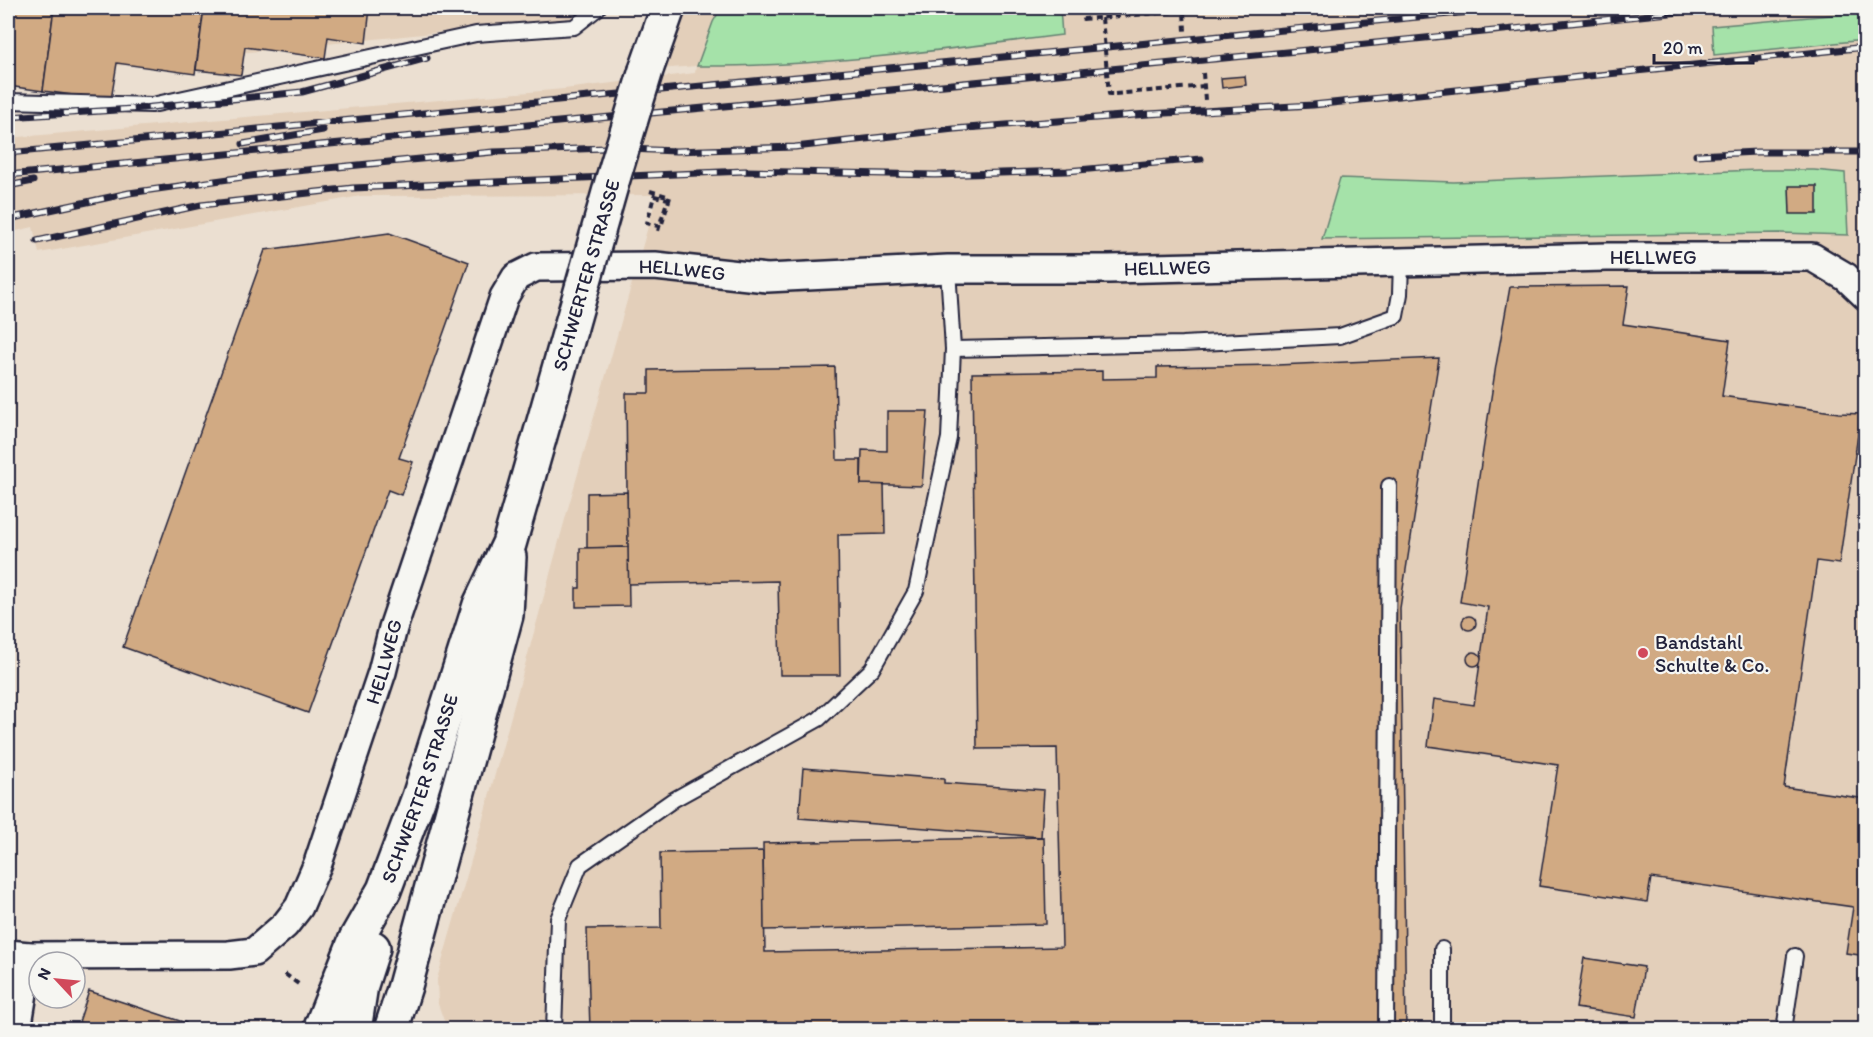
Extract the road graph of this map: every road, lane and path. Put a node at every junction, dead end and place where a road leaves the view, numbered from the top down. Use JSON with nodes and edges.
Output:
{"nodes":[{"id":1,"x":598,"y":8,"type":"edge"},
{"id":2,"x":668,"y":8,"type":"edge"},
{"id":3,"x":1082,"y":8,"type":"edge"},
{"id":4,"x":1102,"y":18,"type":"junction"},
{"id":5,"x":1185,"y":31,"type":"dead end"},
{"id":6,"x":1203,"y":73,"type":"dead end"},
{"id":7,"x":1204,"y":86,"type":"junction"},
{"id":8,"x":1205,"y":100,"type":"dead end"},
{"id":9,"x":8,"y":101,"type":"edge"},
{"id":10,"x":650,"y":191,"type":"dead end"},
{"id":11,"x":661,"y":223,"type":"dead end"},
{"id":12,"x":1401,"y":262,"type":"junction"},
{"id":13,"x":948,"y":269,"type":"junction"},
{"id":14,"x":1866,"y":296,"type":"edge"},
{"id":15,"x":953,"y":349,"type":"junction"},
{"id":16,"x":1389,"y":486,"type":"dead end"},
{"id":17,"x":509,"y":544,"type":"junction"},
{"id":18,"x":384,"y":890,"type":"junction"},
{"id":19,"x":1442,"y":949,"type":"dead end"},
{"id":20,"x":18,"y":955,"type":"edge"},
{"id":21,"x":1795,"y":956,"type":"dead end"},
{"id":22,"x":17,"y":1029,"type":"edge"},
{"id":23,"x":320,"y":1029,"type":"edge"},
{"id":24,"x":354,"y":1029,"type":"edge"},
{"id":25,"x":391,"y":1029,"type":"edge"},
{"id":26,"x":554,"y":1029,"type":"edge"},
{"id":27,"x":1386,"y":1029,"type":"edge"},
{"id":28,"x":1442,"y":1029,"type":"edge"},
{"id":29,"x":1784,"y":1029,"type":"edge"}],
"edges":[{"from":1,"to":9,"type":"lane"},
{"from":2,"to":17,"type":"main road","name":"SCHWERTER STRASSE","bridge":true},
{"from":3,"to":4,"type":"path"},
{"from":4,"to":5,"type":"path"},
{"from":4,"to":7,"type":"path","bridge":true},
{"from":6,"to":7,"type":"path"},
{"from":7,"to":8,"type":"path"},
{"from":10,"to":11,"type":"path"},
{"from":12,"to":13,"type":"street","name":"HELLWEG"},
{"from":12,"to":14,"type":"street","name":"HELLWEG"},
{"from":12,"to":15,"type":"lane"},
{"from":13,"to":15,"type":"lane"},
{"from":13,"to":20,"type":"street","name":"HELLWEG"},
{"from":15,"to":26,"type":"lane"},
{"from":16,"to":27,"type":"lane"},
{"from":17,"to":18,"type":"main road","name":"SCHWERTER STRASSE"},
{"from":17,"to":25,"type":"main road","name":"SCHWERTER STRASSE"},
{"from":18,"to":23,"type":"main road","name":"SCHWERTER STRASSE"},
{"from":18,"to":24,"type":"main road"},
{"from":19,"to":28,"type":"lane"},
{"from":20,"to":22,"type":"street","name":"HELLWEG"},
{"from":21,"to":29,"type":"lane"}]}
